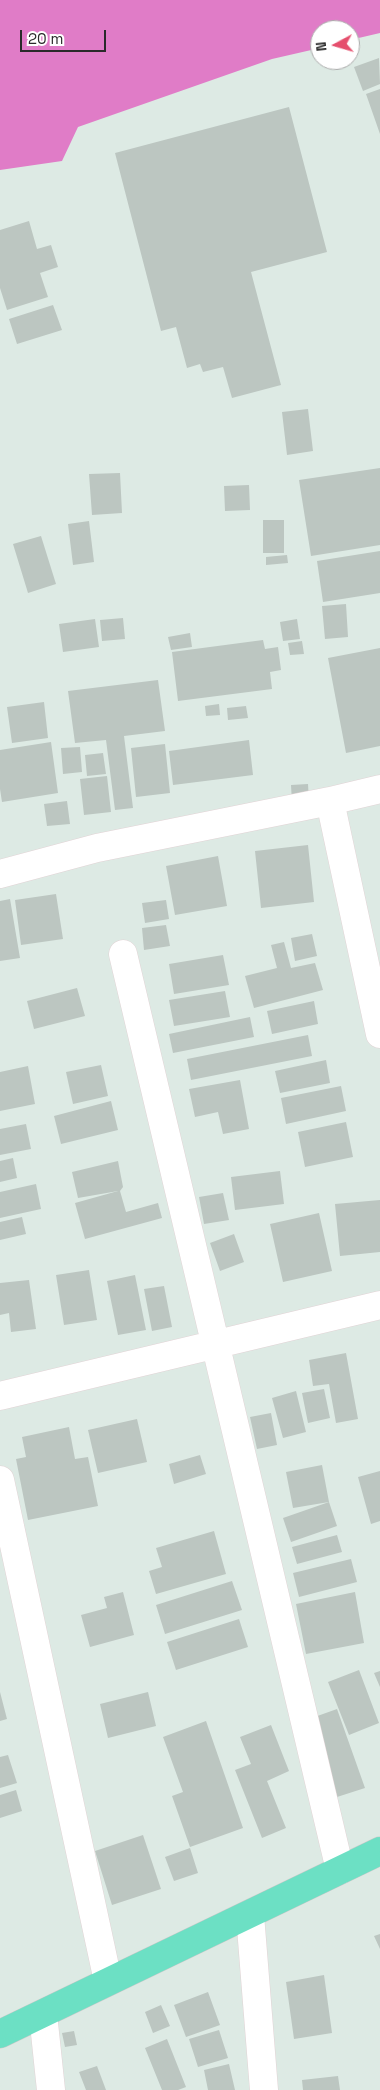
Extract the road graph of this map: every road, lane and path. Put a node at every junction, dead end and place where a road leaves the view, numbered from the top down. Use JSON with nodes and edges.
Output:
{"nodes":[{"id":1,"x":380,"y":789,"type":"edge"},
{"id":2,"x":330,"y":801,"type":"junction"},
{"id":3,"x":0,"y":874,"type":"edge"},
{"id":4,"x":123,"y":954,"type":"dead end"},
{"id":5,"x":380,"y":1034,"type":"edge"},
{"id":6,"x":380,"y":1305,"type":"edge"},
{"id":7,"x":216,"y":1344,"type":"junction"},
{"id":8,"x":0,"y":1396,"type":"edge"},
{"id":9,"x":0,"y":1480,"type":"edge"},
{"id":10,"x":380,"y":1851,"type":"edge"},
{"id":11,"x":340,"y":1870,"type":"junction"},
{"id":12,"x":250,"y":1915,"type":"junction"},
{"id":13,"x":108,"y":1981,"type":"junction"},
{"id":14,"x":43,"y":2014,"type":"junction"},
{"id":15,"x":0,"y":2034,"type":"edge"},
{"id":16,"x":51,"y":2090,"type":"edge"},
{"id":17,"x":264,"y":2090,"type":"edge"}],
"edges":[{"from":1,"to":2,"type":"street"},
{"from":2,"to":3,"type":"street"},
{"from":2,"to":5,"type":"street"},
{"from":4,"to":7,"type":"street"},
{"from":6,"to":7,"type":"street"},
{"from":7,"to":8,"type":"street"},
{"from":7,"to":11,"type":"street"},
{"from":9,"to":13,"type":"street"},
{"from":10,"to":11,"type":"main road"},
{"from":11,"to":12,"type":"main road"},
{"from":12,"to":13,"type":"main road"},
{"from":12,"to":17,"type":"street"},
{"from":13,"to":14,"type":"main road"},
{"from":14,"to":15,"type":"main road"},
{"from":14,"to":16,"type":"street"}]}
